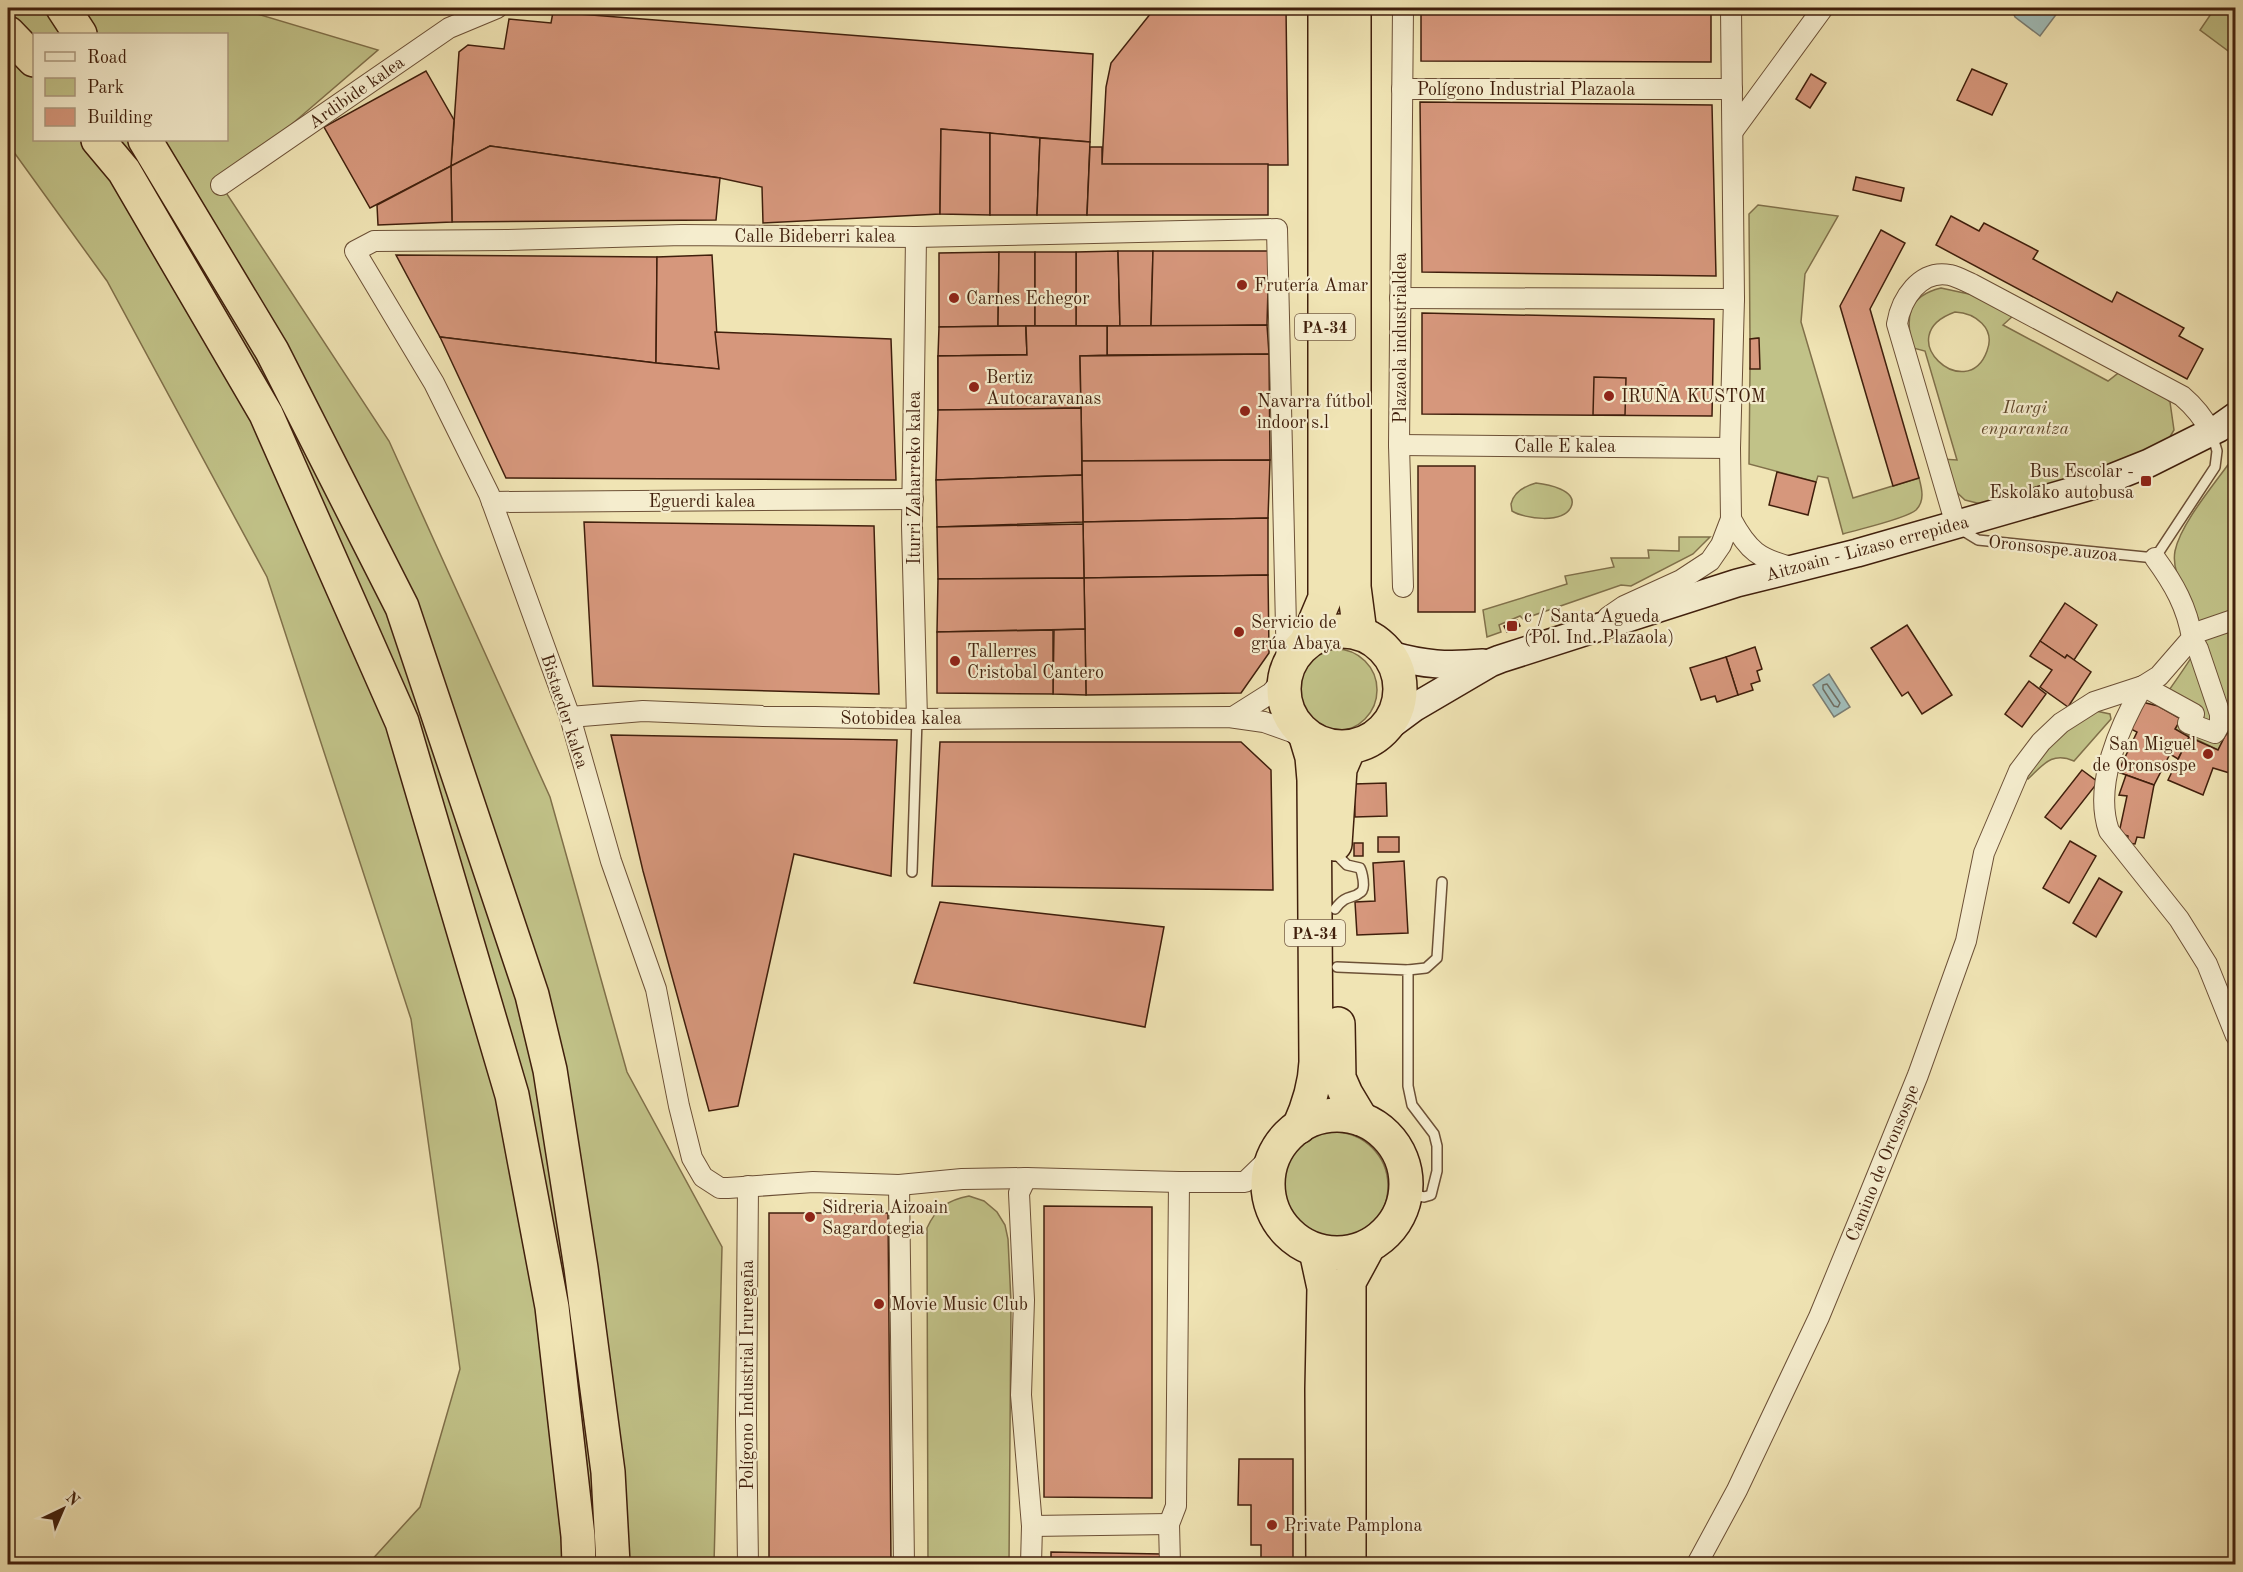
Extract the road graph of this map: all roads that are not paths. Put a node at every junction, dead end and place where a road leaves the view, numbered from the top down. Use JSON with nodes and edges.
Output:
{"nodes":[{"id":1,"x":63,"y":8,"type":"edge"},
{"id":2,"x":497,"y":8,"type":"edge"},
{"id":3,"x":1324,"y":8,"type":"edge"},
{"id":4,"x":1354,"y":8,"type":"edge"},
{"id":5,"x":1403,"y":8,"type":"edge"},
{"id":6,"x":1731,"y":8,"type":"edge"},
{"id":7,"x":1823,"y":8,"type":"edge"},
{"id":8,"x":8,"y":33,"type":"edge"},
{"id":9,"x":79,"y":33,"type":"edge"},
{"id":10,"x":33,"y":59,"type":"edge"},
{"id":11,"x":1402,"y":89,"type":"junction"},
{"id":12,"x":1732,"y":89,"type":"junction"},
{"id":13,"x":1733,"y":131,"type":"junction"},
{"id":14,"x":99,"y":141,"type":"edge"},
{"id":15,"x":146,"y":141,"type":"edge"},
{"id":16,"x":221,"y":185,"type":"dead end"},
{"id":17,"x":916,"y":237,"type":"junction"},
{"id":18,"x":355,"y":251,"type":"joint"},
{"id":19,"x":1400,"y":298,"type":"junction"},
{"id":20,"x":1734,"y":299,"type":"junction"},
{"id":21,"x":2235,"y":416,"type":"edge"},
{"id":22,"x":2211,"y":432,"type":"junction"},
{"id":23,"x":1399,"y":445,"type":"junction"},
{"id":24,"x":1730,"y":448,"type":"junction"},
{"id":25,"x":913,"y":499,"type":"junction"},
{"id":26,"x":492,"y":502,"type":"junction"},
{"id":27,"x":1731,"y":519,"type":"junction"},
{"id":28,"x":1956,"y":525,"type":"junction"},
{"id":29,"x":1741,"y":537,"type":"junction"},
{"id":30,"x":1721,"y":544,"type":"junction"},
{"id":31,"x":2155,"y":558,"type":"junction"},
{"id":32,"x":1796,"y":568,"type":"junction"},
{"id":33,"x":1733,"y":584,"type":"junction"},
{"id":34,"x":1403,"y":587,"type":"dead end"},
{"id":35,"x":2235,"y":619,"type":"edge"},
{"id":36,"x":1592,"y":628,"type":"junction"},
{"id":37,"x":1360,"y":633,"type":"junction"},
{"id":38,"x":2192,"y":638,"type":"junction"},
{"id":39,"x":1306,"y":643,"type":"junction"},
{"id":40,"x":1390,"y":655,"type":"junction"},
{"id":41,"x":1491,"y":663,"type":"junction"},
{"id":42,"x":1286,"y":674,"type":"junction"},
{"id":43,"x":2143,"y":686,"type":"junction"},
{"id":44,"x":570,"y":717,"type":"junction"},
{"id":45,"x":1233,"y":717,"type":"junction"},
{"id":46,"x":918,"y":719,"type":"junction"},
{"id":47,"x":1388,"y":727,"type":"junction"},
{"id":48,"x":1306,"y":737,"type":"junction"},
{"id":49,"x":1349,"y":748,"type":"junction"},
{"id":50,"x":912,"y":872,"type":"dead end"},
{"id":51,"x":1442,"y":882,"type":"dead end"},
{"id":52,"x":1337,"y":967,"type":"junction"},
{"id":53,"x":1408,"y":970,"type":"junction"},
{"id":54,"x":2235,"y":1036,"type":"edge"},
{"id":55,"x":550,"y":1070,"type":"junction"},
{"id":56,"x":1361,"y":1119,"type":"junction"},
{"id":57,"x":1299,"y":1127,"type":"junction"},
{"id":58,"x":1275,"y":1153,"type":"junction"},
{"id":59,"x":1026,"y":1178,"type":"junction"},
{"id":60,"x":1179,"y":1182,"type":"junction"},
{"id":61,"x":899,"y":1185,"type":"junction"},
{"id":62,"x":748,"y":1186,"type":"junction"},
{"id":63,"x":1407,"y":1193,"type":"junction"},
{"id":64,"x":1368,"y":1247,"type":"junction"},
{"id":65,"x":1316,"y":1251,"type":"junction"},
{"id":66,"x":1169,"y":1524,"type":"junction"},
{"id":67,"x":1032,"y":1526,"type":"junction"},
{"id":68,"x":579,"y":1564,"type":"edge"},
{"id":69,"x":613,"y":1564,"type":"edge"},
{"id":70,"x":630,"y":1564,"type":"edge"},
{"id":71,"x":748,"y":1564,"type":"edge"},
{"id":72,"x":904,"y":1564,"type":"edge"},
{"id":73,"x":1030,"y":1564,"type":"edge"},
{"id":74,"x":1170,"y":1564,"type":"edge"},
{"id":75,"x":1323,"y":1564,"type":"edge"},
{"id":76,"x":1349,"y":1564,"type":"edge"},
{"id":77,"x":1697,"y":1564,"type":"edge"}],
"edges":[{"from":1,"to":9,"type":"highway"},
{"from":2,"to":16,"type":"street","name":"Ardibide kalea"},
{"from":3,"to":39,"type":"highway","number":"PA-34"},
{"from":4,"to":37,"type":"highway","number":"PA-34"},
{"from":5,"to":11,"type":"street","name":"Polígono Industrial Plazaola"},
{"from":6,"to":12,"type":"street"},
{"from":7,"to":13,"type":"street"},
{"from":8,"to":10,"type":"highway"},
{"from":11,"to":12,"type":"street","name":"Polígono Industrial Plazaola"},
{"from":11,"to":19,"type":"street","name":"Plazaola industrialdea"},
{"from":12,"to":13,"type":"street"},
{"from":13,"to":20,"type":"street"},
{"from":14,"to":68,"type":"highway"},
{"from":15,"to":55,"type":"highway"},
{"from":17,"to":18,"type":"street","name":"Calle Bideberri kalea"},
{"from":17,"to":25,"type":"street","name":"Iturri Zaharreko kalea"},
{"from":17,"to":42,"type":"street","name":"Calle Bideberri kalea"},
{"from":18,"to":26,"type":"street","name":"Bistaeder kalea"},
{"from":19,"to":20,"type":"street"},
{"from":19,"to":23,"type":"street","name":"Plazaola industrialdea"},
{"from":20,"to":24,"type":"street"},
{"from":21,"to":22,"type":"street","name":"Aitzoain - Lizaso errepidea"},
{"from":22,"to":28,"type":"street","name":"Aitzoain - Lizaso errepidea"},
{"from":22,"to":28,"type":"street"},
{"from":22,"to":31,"type":"lane"},
{"from":23,"to":24,"type":"street","name":"Calle E kalea"},
{"from":23,"to":34,"type":"street","name":"Plazaola industrialdea"},
{"from":24,"to":27,"type":"street"},
{"from":25,"to":26,"type":"street","name":"Eguerdi kalea"},
{"from":25,"to":46,"type":"street","name":"Iturri Zaharreko kalea"},
{"from":26,"to":44,"type":"street","name":"Bistaeder kalea"},
{"from":27,"to":29,"type":"street"},
{"from":27,"to":30,"type":"street"},
{"from":28,"to":31,"type":"lane","name":"Oronsospe auzoa"},
{"from":28,"to":32,"type":"street","name":"Aitzoain - Lizaso errepidea"},
{"from":29,"to":32,"type":"street"},
{"from":29,"to":33,"type":"street"},
{"from":30,"to":33,"type":"street"},
{"from":30,"to":36,"type":"street"},
{"from":31,"to":38,"type":"street"},
{"from":32,"to":33,"type":"street","name":"Aitzoain - Lizaso errepidea"},
{"from":33,"to":36,"type":"street","name":"Aitzoain - Lizaso errepidea"},
{"from":35,"to":38,"type":"street"},
{"from":36,"to":41,"type":"street","name":"Aitzoain - Lizaso errepidea"},
{"from":37,"to":39,"type":"highway"},
{"from":37,"to":40,"type":"highway"},
{"from":38,"to":43,"type":"street"},
{"from":38,"to":43,"type":"street"},
{"from":39,"to":42,"type":"highway","number":"PA-34"},
{"from":40,"to":41,"type":"street"},
{"from":40,"to":47,"type":"highway"},
{"from":41,"to":47,"type":"street"},
{"from":42,"to":45,"type":"street"},
{"from":42,"to":48,"type":"highway","number":"PA-34"},
{"from":43,"to":54,"type":"street"},
{"from":43,"to":77,"type":"street","name":"Camino de Oronsospe"},
{"from":44,"to":46,"type":"street","name":"Sotobidea kalea"},
{"from":44,"to":62,"type":"street","name":"Bistaeder kalea"},
{"from":45,"to":46,"type":"street","name":"Sotobidea kalea"},
{"from":45,"to":48,"type":"street","name":"Sotobidea kalea"},
{"from":46,"to":50,"type":"lane"},
{"from":47,"to":49,"type":"highway"},
{"from":48,"to":49,"type":"highway"},
{"from":48,"to":57,"type":"highway","number":"PA-34"},
{"from":49,"to":52,"type":"highway","number":"PA-34"},
{"from":51,"to":53,"type":"lane"},
{"from":52,"to":53,"type":"lane"},
{"from":52,"to":56,"type":"highway","number":"PA-34"},
{"from":53,"to":63,"type":"lane"},
{"from":55,"to":69,"type":"highway"},
{"from":55,"to":70,"type":"highway"},
{"from":56,"to":57,"type":"highway","number":"PA-34"},
{"from":56,"to":63,"type":"highway","number":"PA-34"},
{"from":57,"to":58,"type":"highway","number":"PA-34"},
{"from":58,"to":60,"type":"street"},
{"from":58,"to":65,"type":"highway","number":"PA-34"},
{"from":59,"to":60,"type":"street"},
{"from":59,"to":61,"type":"street"},
{"from":59,"to":67,"type":"street"},
{"from":60,"to":66,"type":"street"},
{"from":61,"to":62,"type":"street"},
{"from":61,"to":72,"type":"street"},
{"from":62,"to":71,"type":"street","name":"Polígono Industrial Iruregaña"},
{"from":63,"to":64,"type":"highway","number":"PA-34"},
{"from":64,"to":65,"type":"highway","number":"PA-34"},
{"from":64,"to":76,"type":"highway","number":"PA-34"},
{"from":65,"to":75,"type":"highway"},
{"from":66,"to":67,"type":"street"},
{"from":66,"to":74,"type":"street"},
{"from":67,"to":73,"type":"street"}]}
